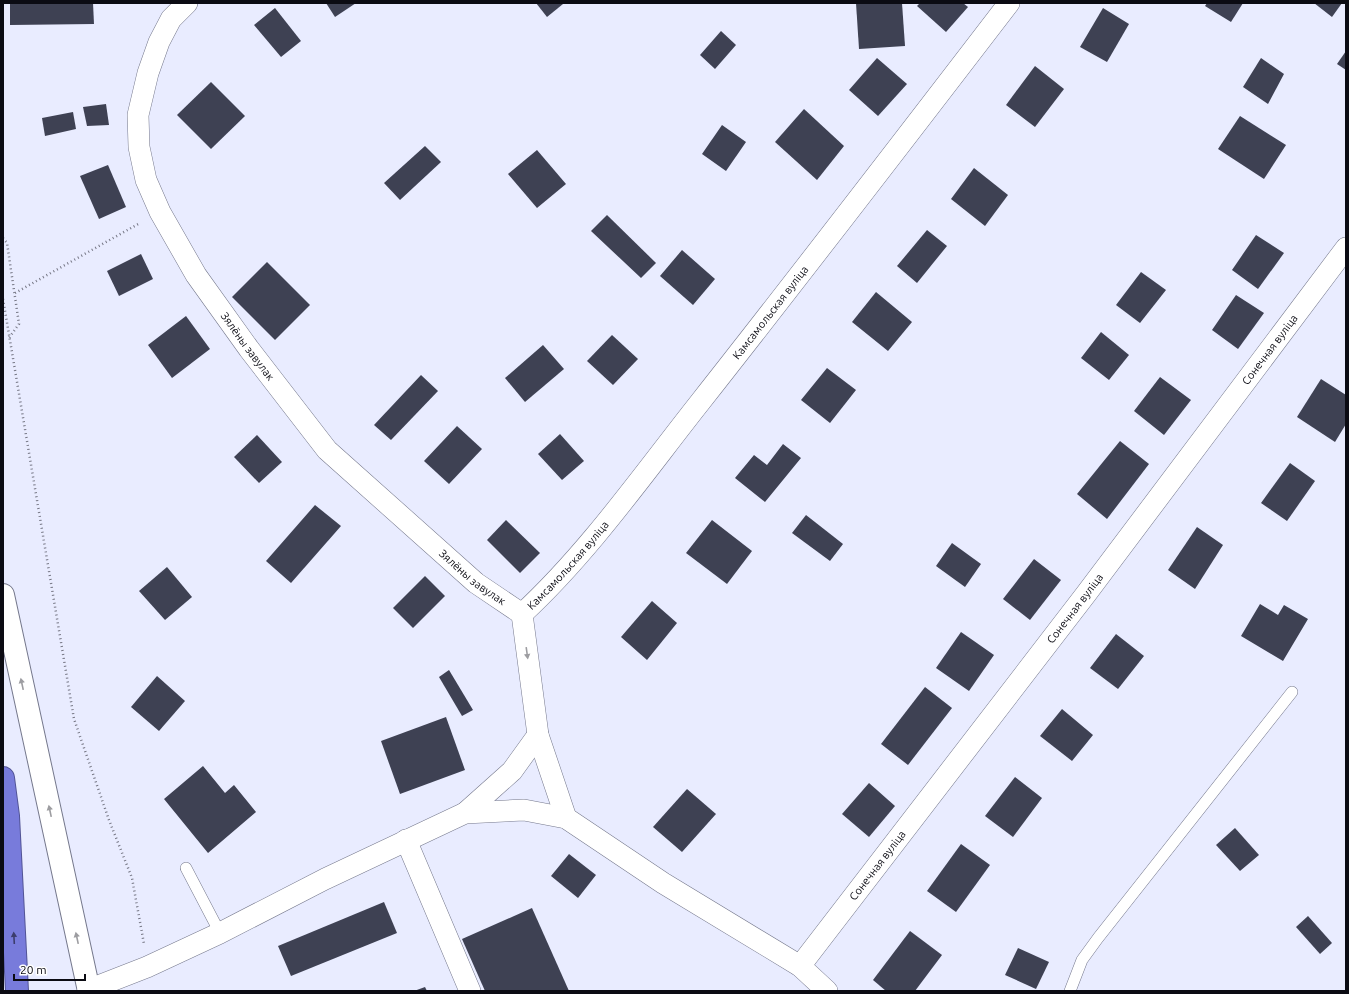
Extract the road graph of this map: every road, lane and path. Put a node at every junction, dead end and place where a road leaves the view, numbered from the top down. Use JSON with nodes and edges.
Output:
{"nodes":[{"id":1,"x":187,"y":3,"type":"edge"},
{"id":2,"x":1009,"y":3,"type":"edge"},
{"id":3,"x":160,"y":212,"type":"junction"},
{"id":4,"x":3,"y":238,"type":"edge"},
{"id":5,"x":1346,"y":248,"type":"edge"},
{"id":6,"x":14,"y":293,"type":"junction"},
{"id":7,"x":3,"y":299,"type":"edge"},
{"id":8,"x":9,"y":338,"type":"junction"},
{"id":9,"x":3,"y":595,"type":"edge"},
{"id":10,"x":522,"y":614,"type":"junction"},
{"id":11,"x":1292,"y":692,"type":"dead end"},
{"id":12,"x":538,"y":735,"type":"junction"},
{"id":13,"x":3,"y":778,"type":"edge"},
{"id":14,"x":466,"y":813,"type":"junction"},
{"id":15,"x":566,"y":818,"type":"junction"},
{"id":16,"x":406,"y":840,"type":"junction"},
{"id":17,"x":186,"y":868,"type":"dead end"},
{"id":18,"x":220,"y":933,"type":"junction"},
{"id":19,"x":147,"y":966,"type":"junction"},
{"id":20,"x":800,"y":966,"type":"junction"},
{"id":21,"x":88,"y":990,"type":"edge"},
{"id":22,"x":17,"y":991,"type":"edge"},
{"id":23,"x":470,"y":991,"type":"edge"},
{"id":24,"x":826,"y":991,"type":"edge"},
{"id":25,"x":1070,"y":991,"type":"edge"}],
"edges":[{"from":1,"to":3,"type":"street","name":"Зялёны завулак"},
{"from":2,"to":10,"type":"street","name":"Камсамольская вуліца"},
{"from":3,"to":6,"type":"path"},
{"from":3,"to":10,"type":"street","name":"Зялёны завулак"},
{"from":4,"to":6,"type":"path"},
{"from":5,"to":20,"type":"street","name":"Сонечная вуліца"},
{"from":6,"to":8,"type":"path"},
{"from":7,"to":8,"type":"path"},
{"from":8,"to":19,"type":"path"},
{"from":21,"to":9,"type":"street","one_way":true},
{"from":10,"to":12,"type":"street","one_way":true},
{"from":11,"to":25,"type":"lane"},
{"from":12,"to":14,"type":"street"},
{"from":12,"to":15,"type":"street"},
{"from":22,"to":13,"type":"highway","one_way":true},
{"from":14,"to":15,"type":"street"},
{"from":14,"to":16,"type":"street"},
{"from":15,"to":20,"type":"street"},
{"from":16,"to":18,"type":"street"},
{"from":16,"to":23,"type":"street"},
{"from":17,"to":18,"type":"lane"},
{"from":18,"to":19,"type":"street"},
{"from":19,"to":21,"type":"street"},
{"from":20,"to":24,"type":"street"}]}
